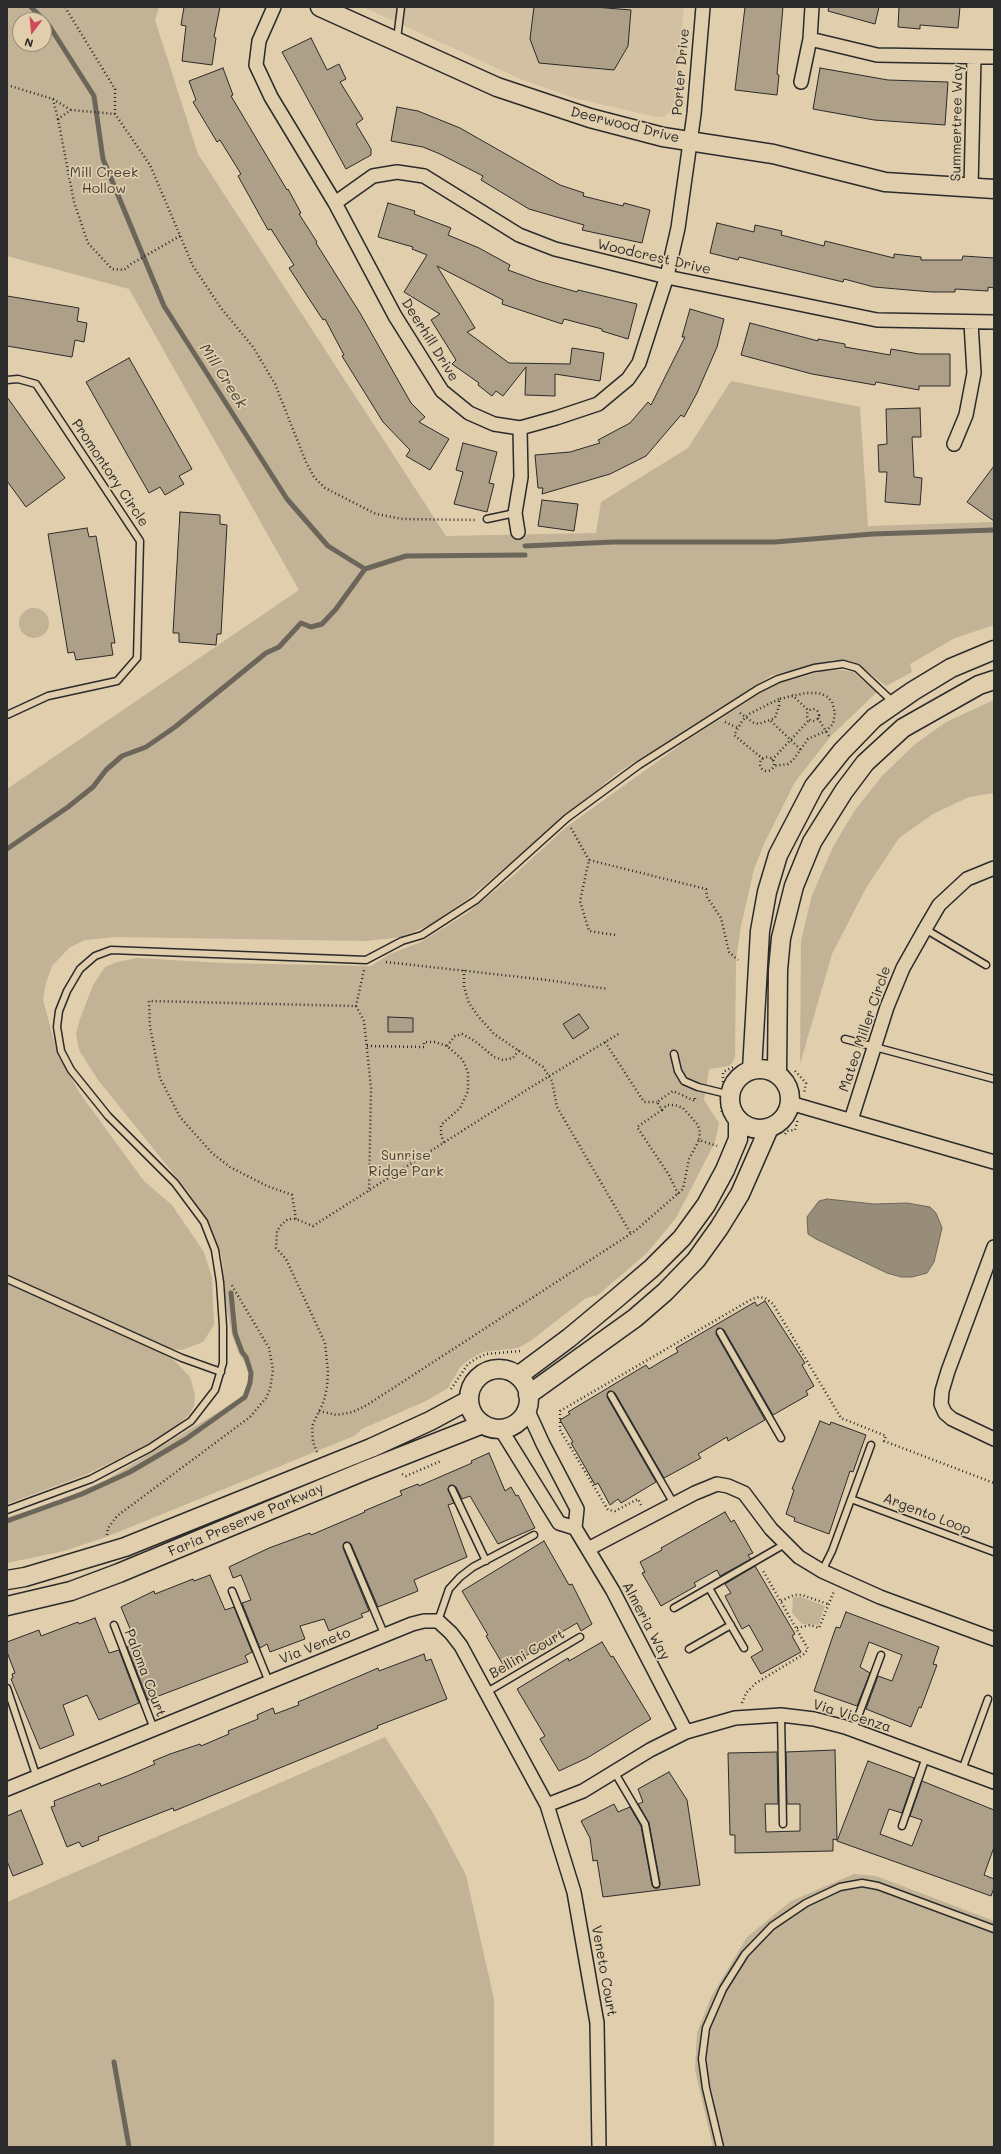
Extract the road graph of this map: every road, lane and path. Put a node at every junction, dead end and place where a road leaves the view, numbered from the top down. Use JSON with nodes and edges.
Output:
{"nodes":[{"id":1,"x":65,"y":7,"type":"edge"},
{"id":2,"x":274,"y":7,"type":"edge"},
{"id":3,"x":320,"y":7,"type":"edge"},
{"id":4,"x":400,"y":7,"type":"edge"},
{"id":5,"x":703,"y":7,"type":"edge"},
{"id":6,"x":812,"y":7,"type":"edge"},
{"id":7,"x":810,"y":39,"type":"junction"},
{"id":8,"x":397,"y":40,"type":"junction"},
{"id":9,"x":974,"y":57,"type":"junction"},
{"id":10,"x":994,"y":57,"type":"edge"},
{"id":11,"x":802,"y":82,"type":"dead end"},
{"id":12,"x":7,"y":85,"type":"edge"},
{"id":13,"x":53,"y":99,"type":"junction"},
{"id":14,"x":71,"y":110,"type":"junction"},
{"id":15,"x":115,"y":114,"type":"junction"},
{"id":16,"x":58,"y":119,"type":"junction"},
{"id":17,"x":691,"y":140,"type":"junction"},
{"id":18,"x":971,"y":189,"type":"junction"},
{"id":19,"x":994,"y":189,"type":"edge"},
{"id":20,"x":334,"y":203,"type":"junction"},
{"id":21,"x":180,"y":236,"type":"junction"},
{"id":22,"x":667,"y":277,"type":"junction"},
{"id":23,"x":994,"y":322,"type":"edge"},
{"id":24,"x":971,"y":323,"type":"junction"},
{"id":25,"x":7,"y":380,"type":"edge"},
{"id":26,"x":520,"y":428,"type":"junction"},
{"id":27,"x":954,"y":444,"type":"dead end"},
{"id":28,"x":515,"y":513,"type":"junction"},
{"id":29,"x":487,"y":520,"type":"joint"},
{"id":30,"x":518,"y":532,"type":"dead end"},
{"id":31,"x":994,"y":650,"type":"edge"},
{"id":32,"x":994,"y":680,"type":"edge"},
{"id":33,"x":792,"y":695,"type":"junction"},
{"id":34,"x":779,"y":699,"type":"junction"},
{"id":35,"x":895,"y":704,"type":"junction"},
{"id":36,"x":731,"y":707,"type":"junction"},
{"id":37,"x":809,"y":711,"type":"junction"},
{"id":38,"x":7,"y":715,"type":"edge"},
{"id":39,"x":746,"y":717,"type":"junction"},
{"id":40,"x":818,"y":718,"type":"junction"},
{"id":41,"x":810,"y":719,"type":"junction"},
{"id":42,"x":771,"y":721,"type":"junction"},
{"id":43,"x":826,"y":731,"type":"junction"},
{"id":44,"x":790,"y":740,"type":"junction"},
{"id":45,"x":832,"y":741,"type":"dead end"},
{"id":46,"x":801,"y":750,"type":"junction"},
{"id":47,"x":763,"y":759,"type":"junction"},
{"id":48,"x":772,"y":760,"type":"junction"},
{"id":49,"x":774,"y":766,"type":"junction"},
{"id":50,"x":566,"y":819,"type":"junction"},
{"id":51,"x":589,"y":860,"type":"junction"},
{"id":52,"x":994,"y":868,"type":"edge"},
{"id":53,"x":924,"y":929,"type":"junction"},
{"id":54,"x":615,"y":935,"type":"dead end"},
{"id":55,"x":366,"y":960,"type":"junction"},
{"id":56,"x":738,"y":960,"type":"dead end"},
{"id":57,"x":986,"y":965,"type":"dead end"},
{"id":58,"x":464,"y":970,"type":"junction"},
{"id":59,"x":608,"y":989,"type":"dead end"},
{"id":60,"x":356,"y":1006,"type":"junction"},
{"id":61,"x":620,"y":1033,"type":"dead end"},
{"id":62,"x":845,"y":1039,"type":"dead end"},
{"id":63,"x":605,"y":1042,"type":"junction"},
{"id":64,"x":367,"y":1046,"type":"junction"},
{"id":65,"x":448,"y":1046,"type":"junction"},
{"id":66,"x":874,"y":1048,"type":"junction"},
{"id":67,"x":519,"y":1050,"type":"junction"},
{"id":68,"x":674,"y":1054,"type":"dead end"},
{"id":69,"x":752,"y":1070,"type":"junction"},
{"id":70,"x":777,"y":1074,"type":"junction"},
{"id":71,"x":549,"y":1076,"type":"junction"},
{"id":72,"x":994,"y":1079,"type":"edge"},
{"id":73,"x":698,"y":1087,"type":"junction"},
{"id":74,"x":731,"y":1095,"type":"junction"},
{"id":75,"x":657,"y":1102,"type":"junction"},
{"id":76,"x":790,"y":1103,"type":"junction"},
{"id":77,"x":662,"y":1110,"type":"junction"},
{"id":78,"x":738,"y":1119,"type":"junction"},
{"id":79,"x":851,"y":1120,"type":"junction"},
{"id":80,"x":769,"y":1128,"type":"junction"},
{"id":81,"x":699,"y":1140,"type":"junction"},
{"id":82,"x":444,"y":1143,"type":"junction"},
{"id":83,"x":717,"y":1146,"type":"dead end"},
{"id":84,"x":994,"y":1162,"type":"edge"},
{"id":85,"x":369,"y":1192,"type":"junction"},
{"id":86,"x":678,"y":1194,"type":"junction"},
{"id":87,"x":296,"y":1219,"type":"junction"},
{"id":88,"x":631,"y":1234,"type":"junction"},
{"id":89,"x":994,"y":1247,"type":"edge"},
{"id":90,"x":7,"y":1279,"type":"edge"},
{"id":91,"x":720,"y":1332,"type":"dead end"},
{"id":92,"x":526,"y":1348,"type":"dead end"},
{"id":93,"x":221,"y":1372,"type":"junction"},
{"id":94,"x":518,"y":1376,"type":"junction"},
{"id":95,"x":449,"y":1393,"type":"dead end"},
{"id":96,"x":611,"y":1395,"type":"dead end"},
{"id":97,"x":469,"y":1400,"type":"junction"},
{"id":98,"x":528,"y":1402,"type":"junction"},
{"id":99,"x":319,"y":1411,"type":"junction"},
{"id":100,"x":491,"y":1426,"type":"junction"},
{"id":101,"x":781,"y":1438,"type":"dead end"},
{"id":102,"x":994,"y":1439,"type":"edge"},
{"id":103,"x":871,"y":1445,"type":"dead end"},
{"id":104,"x":318,"y":1453,"type":"dead end"},
{"id":105,"x":444,"y":1459,"type":"dead end"},
{"id":106,"x":406,"y":1476,"type":"dead end"},
{"id":107,"x":994,"y":1483,"type":"edge"},
{"id":108,"x":452,"y":1489,"type":"dead end"},
{"id":109,"x":851,"y":1499,"type":"junction"},
{"id":110,"x":674,"y":1504,"type":"junction"},
{"id":111,"x":641,"y":1505,"type":"dead end"},
{"id":112,"x":7,"y":1510,"type":"edge"},
{"id":113,"x":575,"y":1528,"type":"junction"},
{"id":114,"x":534,"y":1534,"type":"dead end"},
{"id":115,"x":785,"y":1544,"type":"junction"},
{"id":116,"x":347,"y":1546,"type":"dead end"},
{"id":117,"x":588,"y":1549,"type":"junction"},
{"id":118,"x":994,"y":1552,"type":"edge"},
{"id":119,"x":757,"y":1560,"type":"junction"},
{"id":120,"x":486,"y":1561,"type":"junction"},
{"id":121,"x":822,"y":1571,"type":"junction"},
{"id":122,"x":838,"y":1579,"type":"junction"},
{"id":123,"x":7,"y":1580,"type":"edge"},
{"id":124,"x":709,"y":1588,"type":"junction"},
{"id":125,"x":232,"y":1591,"type":"dead end"},
{"id":126,"x":781,"y":1600,"type":"junction"},
{"id":127,"x":828,"y":1604,"type":"junction"},
{"id":128,"x":7,"y":1606,"type":"edge"},
{"id":129,"x":674,"y":1608,"type":"dead end"},
{"id":130,"x":438,"y":1621,"type":"junction"},
{"id":131,"x":731,"y":1625,"type":"junction"},
{"id":132,"x":114,"y":1626,"type":"dead end"},
{"id":133,"x":797,"y":1628,"type":"junction"},
{"id":134,"x":384,"y":1636,"type":"junction"},
{"id":135,"x":580,"y":1637,"type":"dead end"},
{"id":136,"x":994,"y":1639,"type":"edge"},
{"id":137,"x":744,"y":1648,"type":"dead end"},
{"id":138,"x":689,"y":1649,"type":"dead end"},
{"id":139,"x":881,"y":1655,"type":"dead end"},
{"id":140,"x":269,"y":1682,"type":"junction"},
{"id":141,"x":7,"y":1688,"type":"edge"},
{"id":142,"x":487,"y":1692,"type":"junction"},
{"id":143,"x":988,"y":1699,"type":"dead end"},
{"id":144,"x":781,"y":1715,"type":"junction"},
{"id":145,"x":741,"y":1718,"type":"junction"},
{"id":146,"x":154,"y":1729,"type":"junction"},
{"id":147,"x":853,"y":1730,"type":"junction"},
{"id":148,"x":686,"y":1732,"type":"junction"},
{"id":149,"x":926,"y":1757,"type":"junction"},
{"id":150,"x":962,"y":1770,"type":"junction"},
{"id":151,"x":615,"y":1773,"type":"junction"},
{"id":152,"x":37,"y":1778,"type":"junction"},
{"id":153,"x":994,"y":1782,"type":"edge"},
{"id":154,"x":7,"y":1790,"type":"edge"},
{"id":155,"x":547,"y":1804,"type":"junction"},
{"id":156,"x":783,"y":1824,"type":"dead end"},
{"id":157,"x":902,"y":1826,"type":"dead end"},
{"id":158,"x":656,"y":1884,"type":"dead end"},
{"id":159,"x":994,"y":1929,"type":"edge"},
{"id":160,"x":599,"y":2147,"type":"edge"},
{"id":161,"x":720,"y":2147,"type":"edge"}],
"edges":[{"from":1,"to":15,"type":"path"},
{"from":2,"to":20,"type":"street","name":"Deerhill Drive"},
{"from":3,"to":8,"type":"street","name":"Deerwood Drive"},
{"from":4,"to":8,"type":"lane"},
{"from":5,"to":17,"type":"street","name":"Porter Drive"},
{"from":6,"to":7,"type":"street"},
{"from":7,"to":9,"type":"street"},
{"from":7,"to":11,"type":"street"},
{"from":8,"to":17,"type":"street","name":"Deerwood Drive"},
{"from":9,"to":10,"type":"street"},
{"from":9,"to":18,"type":"street","name":"Summertree Way"},
{"from":12,"to":13,"type":"path"},
{"from":13,"to":14,"type":"path"},
{"from":13,"to":16,"type":"path"},
{"from":14,"to":15,"type":"path"},
{"from":14,"to":16,"type":"path"},
{"from":15,"to":21,"type":"path"},
{"from":16,"to":21,"type":"path"},
{"from":17,"to":18,"type":"street","name":"Deerwood Drive"},
{"from":17,"to":22,"type":"street","name":"Deerhill Drive"},
{"from":18,"to":19,"type":"street","name":"Deerwood Drive"},
{"from":20,"to":22,"type":"street","name":"Woodcrest Drive"},
{"from":20,"to":26,"type":"street","name":"Deerhill Drive"},
{"from":21,"to":29,"type":"path"},
{"from":22,"to":24,"type":"street","name":"Woodcrest Drive"},
{"from":22,"to":26,"type":"street","name":"Deerhill Drive"},
{"from":23,"to":24,"type":"street","name":"Woodcrest Drive"},
{"from":24,"to":27,"type":"street"},
{"from":25,"to":38,"type":"lane","name":"Promontory Circle"},
{"from":26,"to":28,"type":"street"},
{"from":28,"to":29,"type":"lane"},
{"from":28,"to":30,"type":"street"},
{"from":31,"to":35,"type":"street"},
{"from":32,"to":70,"type":"street"},
{"from":33,"to":34,"type":"path"},
{"from":33,"to":37,"type":"path"},
{"from":33,"to":43,"type":"path"},
{"from":34,"to":39,"type":"path"},
{"from":34,"to":42,"type":"path"},
{"from":35,"to":36,"type":"lane"},
{"from":35,"to":69,"type":"street"},
{"from":36,"to":39,"type":"path"},
{"from":36,"to":50,"type":"lane"},
{"from":37,"to":40,"type":"path"},
{"from":37,"to":41,"type":"path"},
{"from":39,"to":42,"type":"path"},
{"from":39,"to":47,"type":"path"},
{"from":40,"to":41,"type":"path"},
{"from":40,"to":43,"type":"path"},
{"from":41,"to":44,"type":"path"},
{"from":42,"to":44,"type":"path"},
{"from":43,"to":45,"type":"path"},
{"from":43,"to":46,"type":"path"},
{"from":44,"to":46,"type":"path"},
{"from":44,"to":48,"type":"path"},
{"from":46,"to":49,"type":"path"},
{"from":47,"to":48,"type":"path"},
{"from":47,"to":49,"type":"path"},
{"from":48,"to":49,"type":"path"},
{"from":50,"to":51,"type":"path"},
{"from":50,"to":55,"type":"lane"},
{"from":51,"to":54,"type":"path"},
{"from":51,"to":56,"type":"path"},
{"from":52,"to":53,"type":"street","name":"Mateo Miller Circle"},
{"from":53,"to":57,"type":"lane"},
{"from":53,"to":66,"type":"street","name":"Mateo Miller Circle"},
{"from":55,"to":58,"type":"path"},
{"from":55,"to":60,"type":"path"},
{"from":55,"to":93,"type":"lane"},
{"from":58,"to":59,"type":"path"},
{"from":58,"to":67,"type":"path"},
{"from":60,"to":64,"type":"path"},
{"from":60,"to":87,"type":"path"},
{"from":61,"to":63,"type":"path"},
{"from":62,"to":66,"type":"lane"},
{"from":63,"to":71,"type":"path"},
{"from":63,"to":75,"type":"path"},
{"from":64,"to":65,"type":"path"},
{"from":64,"to":85,"type":"path"},
{"from":65,"to":67,"type":"path"},
{"from":65,"to":82,"type":"path"},
{"from":66,"to":72,"type":"lane"},
{"from":66,"to":79,"type":"street","name":"Mateo Miller Circle"},
{"from":67,"to":71,"type":"path"},
{"from":68,"to":73,"type":"lane"},
{"from":69,"to":70,"type":"street"},
{"from":69,"to":74,"type":"street"},
{"from":70,"to":76,"type":"street"},
{"from":71,"to":82,"type":"path"},
{"from":71,"to":88,"type":"path"},
{"from":73,"to":74,"type":"lane"},
{"from":73,"to":75,"type":"path"},
{"from":74,"to":78,"type":"street"},
{"from":75,"to":77,"type":"path"},
{"from":76,"to":79,"type":"street"},
{"from":76,"to":80,"type":"street"},
{"from":77,"to":81,"type":"path"},
{"from":77,"to":86,"type":"path"},
{"from":78,"to":80,"type":"street"},
{"from":78,"to":94,"type":"street"},
{"from":79,"to":84,"type":"street"},
{"from":80,"to":98,"type":"street"},
{"from":81,"to":83,"type":"path"},
{"from":81,"to":86,"type":"path"},
{"from":82,"to":85,"type":"path"},
{"from":85,"to":87,"type":"path"},
{"from":86,"to":88,"type":"path"},
{"from":87,"to":99,"type":"path"},
{"from":88,"to":99,"type":"path"},
{"from":89,"to":102,"type":"street"},
{"from":90,"to":93,"type":"lane"},
{"from":91,"to":101,"type":"lane"},
{"from":92,"to":95,"type":"path"},
{"from":93,"to":112,"type":"lane"},
{"from":94,"to":97,"type":"street"},
{"from":94,"to":98,"type":"street"},
{"from":96,"to":110,"type":"lane"},
{"from":97,"to":100,"type":"street"},
{"from":97,"to":123,"type":"street","name":"Faria Preserve Parkway"},
{"from":98,"to":100,"type":"street"},
{"from":98,"to":113,"type":"street"},
{"from":99,"to":104,"type":"path"},
{"from":100,"to":113,"type":"street"},
{"from":100,"to":128,"type":"street","name":"Faria Preserve Parkway"},
{"from":103,"to":109,"type":"lane"},
{"from":105,"to":106,"type":"path"},
{"from":107,"to":111,"type":"path"},
{"from":108,"to":120,"type":"lane"},
{"from":109,"to":118,"type":"lane","name":"Argento Loop"},
{"from":109,"to":121,"type":"lane"},
{"from":110,"to":115,"type":"street"},
{"from":110,"to":117,"type":"street"},
{"from":113,"to":117,"type":"street","name":"Almeria Way"},
{"from":114,"to":120,"type":"lane"},
{"from":115,"to":119,"type":"lane"},
{"from":115,"to":121,"type":"street"},
{"from":116,"to":134,"type":"lane"},
{"from":117,"to":148,"type":"street","name":"Almeria Way"},
{"from":119,"to":124,"type":"lane"},
{"from":119,"to":126,"type":"path"},
{"from":120,"to":130,"type":"lane"},
{"from":121,"to":122,"type":"street"},
{"from":122,"to":127,"type":"path"},
{"from":122,"to":136,"type":"street"},
{"from":124,"to":129,"type":"lane"},
{"from":124,"to":131,"type":"lane"},
{"from":125,"to":140,"type":"lane"},
{"from":126,"to":127,"type":"path"},
{"from":126,"to":133,"type":"path"},
{"from":127,"to":133,"type":"path"},
{"from":130,"to":134,"type":"street","name":"Via Veneto"},
{"from":130,"to":142,"type":"street"},
{"from":131,"to":137,"type":"lane"},
{"from":131,"to":138,"type":"lane"},
{"from":132,"to":146,"type":"lane","name":"Paloma Court"},
{"from":133,"to":145,"type":"path"},
{"from":134,"to":140,"type":"street","name":"Via Veneto"},
{"from":135,"to":142,"type":"lane","name":"Bellini Court"},
{"from":139,"to":147,"type":"lane"},
{"from":140,"to":146,"type":"street","name":"Via Veneto"},
{"from":141,"to":152,"type":"lane"},
{"from":142,"to":155,"type":"street"},
{"from":143,"to":150,"type":"lane"},
{"from":144,"to":145,"type":"street","name":"Via Vicenza"},
{"from":144,"to":147,"type":"street","name":"Via Vicenza"},
{"from":144,"to":156,"type":"lane"},
{"from":145,"to":148,"type":"street","name":"Via Vicenza"},
{"from":146,"to":152,"type":"street","name":"Via Veneto"},
{"from":147,"to":149,"type":"street","name":"Via Vicenza"},
{"from":148,"to":151,"type":"street","name":"Via Vicenza"},
{"from":149,"to":150,"type":"street","name":"Via Vicenza"},
{"from":149,"to":157,"type":"lane"},
{"from":150,"to":153,"type":"street","name":"Via Vicenza"},
{"from":151,"to":155,"type":"street","name":"Via Vicenza"},
{"from":151,"to":158,"type":"lane"},
{"from":152,"to":154,"type":"street","name":"Via Veneto"},
{"from":155,"to":160,"type":"street","name":"Veneto Court"},
{"from":159,"to":161,"type":"lane"}]}
